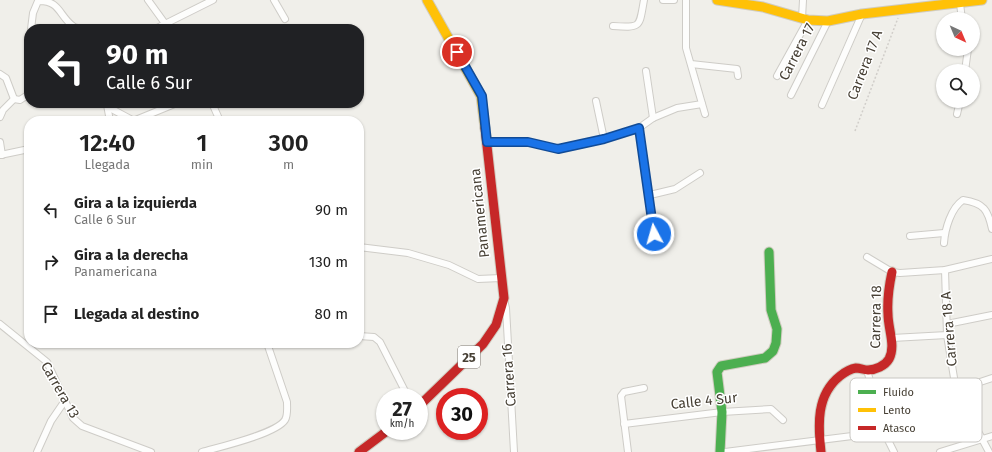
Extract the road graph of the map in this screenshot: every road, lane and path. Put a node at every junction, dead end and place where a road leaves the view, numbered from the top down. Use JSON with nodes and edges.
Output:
{"nodes":[{"id":1,"x":148,"y":0,"type":"edge"},
{"id":2,"x":213,"y":0,"type":"edge"},
{"id":3,"x":274,"y":0,"type":"edge"},
{"id":4,"x":427,"y":0,"type":"edge"},
{"id":5,"x":644,"y":0,"type":"edge"},
{"id":6,"x":663,"y":0,"type":"edge"},
{"id":7,"x":674,"y":0,"type":"edge"},
{"id":8,"x":686,"y":0,"type":"edge"},
{"id":9,"x":717,"y":0,"type":"edge"},
{"id":10,"x":803,"y":0,"type":"edge"},
{"id":11,"x":982,"y":0,"type":"edge"},
{"id":12,"x":764,"y":4,"type":"edge"},
{"id":13,"x":960,"y":4,"type":"junction"},
{"id":14,"x":901,"y":9,"type":"junction"},
{"id":15,"x":961,"y":12,"type":"edge"},
{"id":16,"x":862,"y":14,"type":"junction"},
{"id":17,"x":285,"y":19,"type":"dead end"},
{"id":18,"x":805,"y":19,"type":"junction"},
{"id":19,"x":828,"y":21,"type":"junction"},
{"id":20,"x":31,"y":24,"type":"edge"},
{"id":21,"x":70,"y":24,"type":"edge"},
{"id":22,"x":166,"y":24,"type":"edge"},
{"id":23,"x":173,"y":24,"type":"edge"},
{"id":24,"x":613,"y":26,"type":"dead end"},
{"id":25,"x":691,"y":64,"type":"junction"},
{"id":26,"x":646,"y":71,"type":"dead end"},
{"id":27,"x":0,"y":74,"type":"edge"},
{"id":28,"x":738,"y":76,"type":"dead end"},
{"id":29,"x":777,"y":76,"type":"dead end"},
{"id":30,"x":791,"y":95,"type":"dead end"},
{"id":31,"x":24,"y":97,"type":"edge"},
{"id":32,"x":14,"y":99,"type":"junction"},
{"id":33,"x":596,"y":102,"type":"dead end"},
{"id":34,"x":702,"y":104,"type":"junction"},
{"id":35,"x":822,"y":105,"type":"dead end"},
{"id":36,"x":112,"y":108,"type":"edge"},
{"id":37,"x":164,"y":108,"type":"edge"},
{"id":38,"x":958,"y":108,"type":"edge"},
{"id":39,"x":704,"y":114,"type":"dead end"},
{"id":40,"x":957,"y":114,"type":"dead end"},
{"id":41,"x":126,"y":116,"type":"edge"},
{"id":42,"x":145,"y":116,"type":"edge"},
{"id":43,"x":0,"y":117,"type":"edge"},
{"id":44,"x":653,"y":118,"type":"junction"},
{"id":45,"x":639,"y":128,"type":"junction"},
{"id":46,"x":855,"y":131,"type":"dead end"},
{"id":47,"x":604,"y":139,"type":"junction"},
{"id":48,"x":0,"y":142,"type":"edge"},
{"id":49,"x":487,"y":142,"type":"junction"},
{"id":50,"x":24,"y":150,"type":"edge"},
{"id":51,"x":1,"y":155,"type":"edge"},
{"id":52,"x":700,"y":173,"type":"dead end"},
{"id":53,"x":650,"y":195,"type":"junction"},
{"id":54,"x":992,"y":229,"type":"edge"},
{"id":55,"x":944,"y":233,"type":"junction"},
{"id":56,"x":654,"y":234,"type":"dead end"},
{"id":57,"x":910,"y":236,"type":"dead end"},
{"id":58,"x":944,"y":243,"type":"dead end"},
{"id":59,"x":364,"y":248,"type":"edge"},
{"id":60,"x":769,"y":252,"type":"dead end"},
{"id":61,"x":867,"y":257,"type":"dead end"},
{"id":62,"x":992,"y":259,"type":"edge"},
{"id":63,"x":945,"y":270,"type":"junction"},
{"id":64,"x":892,"y":272,"type":"junction"},
{"id":65,"x":501,"y":278,"type":"junction"},
{"id":66,"x":504,"y":298,"type":"junction"},
{"id":67,"x":992,"y":315,"type":"edge"},
{"id":68,"x":0,"y":324,"type":"edge"},
{"id":69,"x":947,"y":324,"type":"junction"},
{"id":70,"x":947,"y":335,"type":"junction"},
{"id":71,"x":364,"y":336,"type":"edge"},
{"id":72,"x":892,"y":338,"type":"junction"},
{"id":73,"x":24,"y":344,"type":"edge"},
{"id":74,"x":29,"y":348,"type":"edge"},
{"id":75,"x":269,"y":348,"type":"edge"},
{"id":76,"x":867,"y":370,"type":"junction"},
{"id":77,"x":869,"y":378,"type":"edge"},
{"id":78,"x":954,"y":378,"type":"edge"},
{"id":79,"x":992,"y":378,"type":"edge"},
{"id":80,"x":982,"y":381,"type":"edge"},
{"id":81,"x":403,"y":388,"type":"edge"},
{"id":82,"x":644,"y":388,"type":"dead end"},
{"id":83,"x":428,"y":397,"type":"edge"},
{"id":84,"x":64,"y":402,"type":"junction"},
{"id":85,"x":722,"y":412,"type":"junction"},
{"id":86,"x":783,"y":420,"type":"dead end"},
{"id":87,"x":624,"y":424,"type":"junction"},
{"id":88,"x":850,"y":436,"type":"edge"},
{"id":89,"x":992,"y":436,"type":"edge"},
{"id":90,"x":376,"y":439,"type":"edge"},
{"id":91,"x":820,"y":439,"type":"junction"},
{"id":92,"x":982,"y":439,"type":"joint"},
{"id":93,"x":889,"y":442,"type":"edge"},
{"id":94,"x":972,"y":442,"type":"edge"},
{"id":95,"x":37,"y":452,"type":"edge"},
{"id":96,"x":151,"y":452,"type":"edge"},
{"id":97,"x":202,"y":452,"type":"edge"},
{"id":98,"x":359,"y":452,"type":"edge"},
{"id":99,"x":514,"y":452,"type":"edge"},
{"id":100,"x":628,"y":452,"type":"edge"},
{"id":101,"x":720,"y":452,"type":"edge"},
{"id":102,"x":725,"y":452,"type":"edge"},
{"id":103,"x":822,"y":452,"type":"edge"},
{"id":104,"x":894,"y":452,"type":"edge"},
{"id":105,"x":940,"y":452,"type":"edge"},
{"id":106,"x":988,"y":452,"type":"edge"}],
"edges":[{"from":1,"to":22,"type":"street"},
{"from":2,"to":23,"type":"street"},
{"from":3,"to":17,"type":"street"},
{"from":4,"to":49,"type":"street","name":"Panamericana","number":"25"},
{"from":5,"to":24,"type":"street"},
{"from":6,"to":7,"type":"street"},
{"from":8,"to":25,"type":"street"},
{"from":9,"to":12,"type":"street"},
{"from":10,"to":18,"type":"street"},
{"from":11,"to":13,"type":"street"},
{"from":12,"to":18,"type":"street"},
{"from":13,"to":14,"type":"street"},
{"from":13,"to":15,"type":"street"},
{"from":14,"to":16,"type":"street"},
{"from":14,"to":46,"type":"path","name":"Carrera 17 A"},
{"from":16,"to":19,"type":"street"},
{"from":16,"to":35,"type":"street"},
{"from":18,"to":19,"type":"street"},
{"from":18,"to":29,"type":"street"},
{"from":19,"to":30,"type":"street","name":"Carrera 17"},
{"from":20,"to":21,"type":"street"},
{"from":25,"to":28,"type":"street"},
{"from":25,"to":34,"type":"street"},
{"from":26,"to":44,"type":"street"},
{"from":27,"to":32,"type":"street"},
{"from":31,"to":32,"type":"street"},
{"from":32,"to":43,"type":"street"},
{"from":33,"to":47,"type":"street"},
{"from":34,"to":39,"type":"street"},
{"from":34,"to":44,"type":"street"},
{"from":36,"to":41,"type":"street"},
{"from":37,"to":42,"type":"street"},
{"from":38,"to":40,"type":"street"},
{"from":44,"to":45,"type":"street"},
{"from":45,"to":47,"type":"street"},
{"from":45,"to":53,"type":"street"},
{"from":47,"to":49,"type":"street"},
{"from":48,"to":51,"type":"street"},
{"from":49,"to":65,"type":"street","name":"Panamericana","number":"25"},
{"from":50,"to":51,"type":"street"},
{"from":52,"to":53,"type":"street"},
{"from":53,"to":56,"type":"street"},
{"from":54,"to":55,"type":"street"},
{"from":55,"to":57,"type":"street"},
{"from":55,"to":58,"type":"street"},
{"from":59,"to":65,"type":"street"},
{"from":60,"to":85,"type":"street"},
{"from":61,"to":64,"type":"street"},
{"from":62,"to":63,"type":"street"},
{"from":63,"to":64,"type":"street"},
{"from":63,"to":69,"type":"street","name":"Carrera 18 A"},
{"from":64,"to":72,"type":"street","name":"Carrera 18"},
{"from":65,"to":66,"type":"street","name":"Panamericana","number":"25"},
{"from":66,"to":83,"type":"street","name":"Panamericana","number":"25"},
{"from":66,"to":99,"type":"street","name":"Carrera 16"},
{"from":67,"to":69,"type":"street"},
{"from":68,"to":73,"type":"street","name":"Carrera 13"},
{"from":69,"to":70,"type":"street","name":"Carrera 18 A"},
{"from":70,"to":72,"type":"street"},
{"from":70,"to":78,"type":"street","name":"Carrera 18 A"},
{"from":71,"to":81,"type":"street"},
{"from":72,"to":76,"type":"street","name":"Carrera 18"},
{"from":74,"to":84,"type":"street","name":"Carrera 13"},
{"from":75,"to":97,"type":"street"},
{"from":76,"to":77,"type":"street"},
{"from":76,"to":91,"type":"street"},
{"from":79,"to":80,"type":"street"},
{"from":82,"to":87,"type":"street"},
{"from":84,"to":95,"type":"street"},
{"from":84,"to":96,"type":"street","name":"Carrera 13"},
{"from":85,"to":86,"type":"street","name":"Calle 4 Sur"},
{"from":85,"to":87,"type":"street","name":"Calle 4 Sur"},
{"from":85,"to":101,"type":"street"},
{"from":87,"to":100,"type":"street"},
{"from":88,"to":91,"type":"street"},
{"from":89,"to":92,"type":"street"},
{"from":90,"to":98,"type":"street"},
{"from":91,"to":102,"type":"street"},
{"from":91,"to":103,"type":"street"},
{"from":92,"to":106,"type":"street","name":"Carrera 18 A"},
{"from":93,"to":104,"type":"street"},
{"from":94,"to":105,"type":"street"}]}
